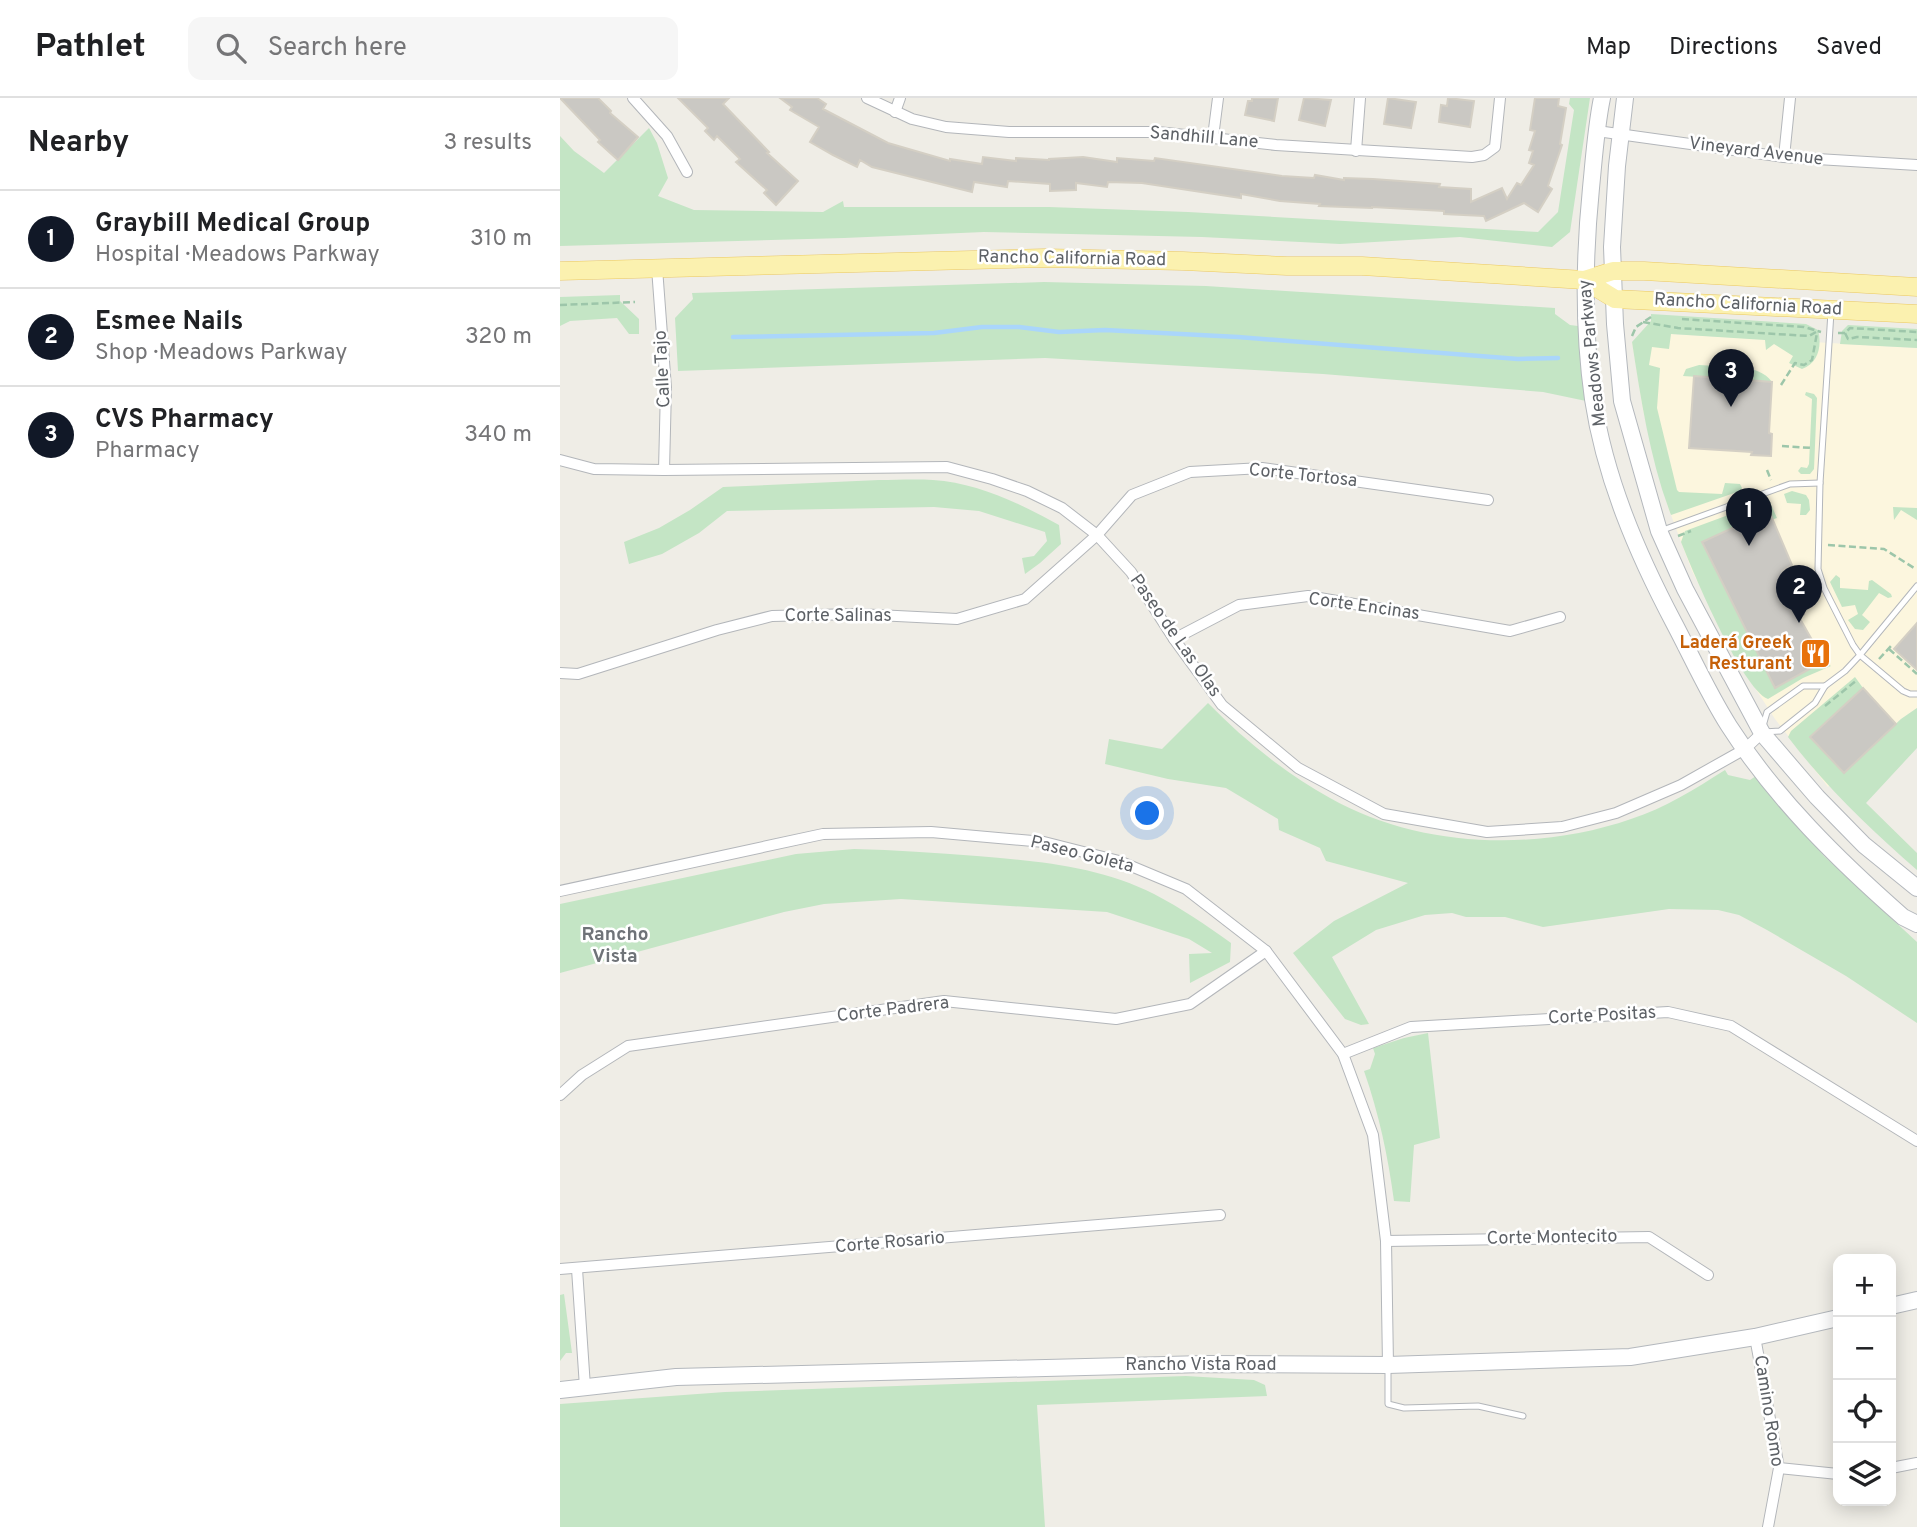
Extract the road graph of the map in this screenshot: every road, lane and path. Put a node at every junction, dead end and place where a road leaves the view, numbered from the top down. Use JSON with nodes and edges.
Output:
{"nodes":[{"id":1,"x":633,"y":98,"type":"edge"},
{"id":2,"x":867,"y":98,"type":"edge"},
{"id":3,"x":900,"y":98,"type":"edge"},
{"id":4,"x":1218,"y":98,"type":"edge"},
{"id":5,"x":1360,"y":98,"type":"edge"},
{"id":6,"x":1500,"y":98,"type":"edge"},
{"id":7,"x":1602,"y":98,"type":"edge"},
{"id":8,"x":1625,"y":98,"type":"edge"},
{"id":9,"x":1790,"y":98,"type":"edge"},
{"id":10,"x":895,"y":112,"type":"junction"},
{"id":11,"x":1597,"y":131,"type":"junction"},
{"id":12,"x":1620,"y":134,"type":"junction"},
{"id":13,"x":1213,"y":137,"type":"junction"},
{"id":14,"x":1356,"y":151,"type":"junction"},
{"id":15,"x":1784,"y":157,"type":"junction"},
{"id":16,"x":1917,"y":165,"type":"edge"},
{"id":17,"x":687,"y":172,"type":"dead end"},
{"id":18,"x":657,"y":268,"type":"junction"},
{"id":19,"x":560,"y":271,"type":"edge"},
{"id":20,"x":1613,"y":271,"type":"junction"},
{"id":21,"x":1584,"y":280,"type":"junction"},
{"id":22,"x":1917,"y":287,"type":"edge"},
{"id":23,"x":1615,"y":299,"type":"junction"},
{"id":24,"x":635,"y":302,"type":"dead end"},
{"id":25,"x":560,"y":305,"type":"edge"},
{"id":26,"x":1831,"y":309,"type":"junction"},
{"id":27,"x":1917,"y":314,"type":"edge"},
{"id":28,"x":1660,"y":316,"type":"dead end"},
{"id":29,"x":1676,"y":318,"type":"dead end"},
{"id":30,"x":1643,"y":322,"type":"junction"},
{"id":31,"x":1636,"y":327,"type":"dead end"},
{"id":32,"x":1816,"y":332,"type":"junction"},
{"id":33,"x":1830,"y":332,"type":"junction"},
{"id":34,"x":1917,"y":332,"type":"edge"},
{"id":35,"x":1845,"y":333,"type":"junction"},
{"id":36,"x":1917,"y":340,"type":"edge"},
{"id":37,"x":1781,"y":386,"type":"dead end"},
{"id":38,"x":1782,"y":446,"type":"dead end"},
{"id":39,"x":1812,"y":448,"type":"dead end"},
{"id":40,"x":560,"y":460,"type":"edge"},
{"id":41,"x":664,"y":471,"type":"junction"},
{"id":42,"x":1820,"y":483,"type":"junction"},
{"id":43,"x":1488,"y":500,"type":"dead end"},
{"id":44,"x":1660,"y":531,"type":"junction"},
{"id":45,"x":1097,"y":535,"type":"junction"},
{"id":46,"x":1828,"y":545,"type":"dead end"},
{"id":47,"x":1914,"y":568,"type":"dead end"},
{"id":48,"x":1917,"y":586,"type":"edge"},
{"id":49,"x":1560,"y":617,"type":"dead end"},
{"id":50,"x":1174,"y":639,"type":"junction"},
{"id":51,"x":1889,"y":649,"type":"dead end"},
{"id":52,"x":1860,"y":655,"type":"junction"},
{"id":53,"x":560,"y":673,"type":"edge"},
{"id":54,"x":1917,"y":674,"type":"edge"},
{"id":55,"x":1825,"y":686,"type":"junction"},
{"id":56,"x":1917,"y":694,"type":"edge"},
{"id":57,"x":1762,"y":733,"type":"junction"},
{"id":58,"x":1745,"y":749,"type":"junction"},
{"id":59,"x":1917,"y":888,"type":"edge"},
{"id":60,"x":560,"y":891,"type":"edge"},
{"id":61,"x":1917,"y":924,"type":"edge"},
{"id":62,"x":1266,"y":951,"type":"junction"},
{"id":63,"x":1343,"y":1054,"type":"junction"},
{"id":64,"x":560,"y":1095,"type":"edge"},
{"id":65,"x":1917,"y":1140,"type":"edge"},
{"id":66,"x":1220,"y":1215,"type":"dead end"},
{"id":67,"x":1386,"y":1241,"type":"junction"},
{"id":68,"x":560,"y":1269,"type":"edge"},
{"id":69,"x":577,"y":1269,"type":"junction"},
{"id":70,"x":1708,"y":1275,"type":"dead end"},
{"id":71,"x":1917,"y":1300,"type":"edge"},
{"id":72,"x":1896,"y":1306,"type":"edge"},
{"id":73,"x":1833,"y":1319,"type":"edge"},
{"id":74,"x":1755,"y":1337,"type":"junction"},
{"id":75,"x":1388,"y":1365,"type":"junction"},
{"id":76,"x":585,"y":1387,"type":"junction"},
{"id":77,"x":560,"y":1390,"type":"edge"},
{"id":78,"x":1523,"y":1416,"type":"dead end"},
{"id":79,"x":1917,"y":1463,"type":"edge"},
{"id":80,"x":1896,"y":1467,"type":"edge"},
{"id":81,"x":1779,"y":1468,"type":"junction"},
{"id":82,"x":1833,"y":1473,"type":"edge"},
{"id":83,"x":1768,"y":1527,"type":"edge"}],
"edges":[{"from":1,"to":17,"type":"street"},
{"from":2,"to":10,"type":"street","name":"Sandhill Lane"},
{"from":3,"to":10,"type":"street"},
{"from":4,"to":13,"type":"street"},
{"from":5,"to":14,"type":"street"},
{"from":6,"to":14,"type":"street","name":"Sandhill Lane"},
{"from":7,"to":11,"type":"main road","name":"Meadows Parkway"},
{"from":8,"to":12,"type":"main road","name":"Meadows Parkway"},
{"from":9,"to":15,"type":"street"},
{"from":10,"to":13,"type":"street","name":"Sandhill Lane"},
{"from":11,"to":12,"type":"street","name":"Vineyard Avenue"},
{"from":11,"to":21,"type":"main road","name":"Meadows Parkway"},
{"from":12,"to":15,"type":"street","name":"Vineyard Avenue"},
{"from":12,"to":20,"type":"main road","name":"Meadows Parkway"},
{"from":13,"to":14,"type":"street","name":"Sandhill Lane"},
{"from":15,"to":16,"type":"street","name":"Vineyard Avenue"},
{"from":18,"to":19,"type":"main road","name":"Rancho California Road"},
{"from":18,"to":21,"type":"main road","name":"Rancho California Road"},
{"from":18,"to":41,"type":"street","name":"Calle Tajo"},
{"from":20,"to":21,"type":"main road","name":"Rancho California Road"},
{"from":20,"to":22,"type":"main road","name":"Rancho California Road"},
{"from":20,"to":23,"type":"main road","name":"Meadows Parkway"},
{"from":21,"to":23,"type":"main road","name":"Rancho California Road"},
{"from":21,"to":58,"type":"main road","name":"Meadows Parkway"},
{"from":23,"to":26,"type":"main road","name":"Rancho California Road"},
{"from":23,"to":44,"type":"main road","name":"Meadows Parkway"},
{"from":24,"to":25,"type":"path"},
{"from":26,"to":27,"type":"main road","name":"Rancho California Road"},
{"from":26,"to":33,"type":"lane"},
{"from":28,"to":30,"type":"path"},
{"from":29,"to":32,"type":"path"},
{"from":30,"to":31,"type":"path"},
{"from":30,"to":32,"type":"path"},
{"from":32,"to":33,"type":"path"},
{"from":32,"to":37,"type":"path"},
{"from":33,"to":35,"type":"path"},
{"from":33,"to":42,"type":"lane"},
{"from":34,"to":35,"type":"path"},
{"from":35,"to":36,"type":"path"},
{"from":38,"to":39,"type":"path"},
{"from":40,"to":41,"type":"street","name":"Paseo de Las Olas"},
{"from":41,"to":45,"type":"street","name":"Paseo de Las Olas"},
{"from":42,"to":44,"type":"lane"},
{"from":42,"to":52,"type":"lane"},
{"from":43,"to":45,"type":"street","name":"Corte Tortosa"},
{"from":44,"to":57,"type":"main road","name":"Meadows Parkway"},
{"from":45,"to":50,"type":"street","name":"Paseo de Las Olas"},
{"from":45,"to":53,"type":"street","name":"Corte Salinas"},
{"from":46,"to":47,"type":"path"},
{"from":48,"to":52,"type":"lane"},
{"from":49,"to":50,"type":"street","name":"Corte Encinas"},
{"from":50,"to":58,"type":"street","name":"Paseo de Las Olas"},
{"from":51,"to":54,"type":"path"},
{"from":52,"to":55,"type":"lane"},
{"from":52,"to":56,"type":"lane"},
{"from":55,"to":57,"type":"lane"},
{"from":55,"to":57,"type":"lane"},
{"from":57,"to":58,"type":"street","name":"Paseo de Las Olas"},
{"from":57,"to":59,"type":"main road","name":"Meadows Parkway"},
{"from":58,"to":61,"type":"main road","name":"Meadows Parkway"},
{"from":60,"to":62,"type":"street","name":"Paseo Goleta"},
{"from":62,"to":63,"type":"street","name":"Paseo Goleta"},
{"from":62,"to":64,"type":"street","name":"Corte Padrera"},
{"from":63,"to":65,"type":"street","name":"Corte Positas"},
{"from":63,"to":67,"type":"street","name":"Paseo Goleta"},
{"from":66,"to":69,"type":"street","name":"Corte Rosario"},
{"from":67,"to":70,"type":"street","name":"Corte Montecito"},
{"from":67,"to":75,"type":"street","name":"Paseo Goleta"},
{"from":68,"to":69,"type":"street","name":"Corte Rosario"},
{"from":69,"to":76,"type":"street"},
{"from":71,"to":72,"type":"main road"},
{"from":73,"to":74,"type":"main road","name":"Rancho Vista Road"},
{"from":74,"to":75,"type":"main road","name":"Rancho Vista Road"},
{"from":74,"to":81,"type":"street","name":"Camino Romo"},
{"from":75,"to":76,"type":"main road","name":"Rancho Vista Road"},
{"from":75,"to":78,"type":"lane"},
{"from":76,"to":77,"type":"main road","name":"Rancho Vista Road"},
{"from":79,"to":80,"type":"street"},
{"from":81,"to":82,"type":"street"},
{"from":81,"to":83,"type":"street","name":"Camino Romo"}]}
